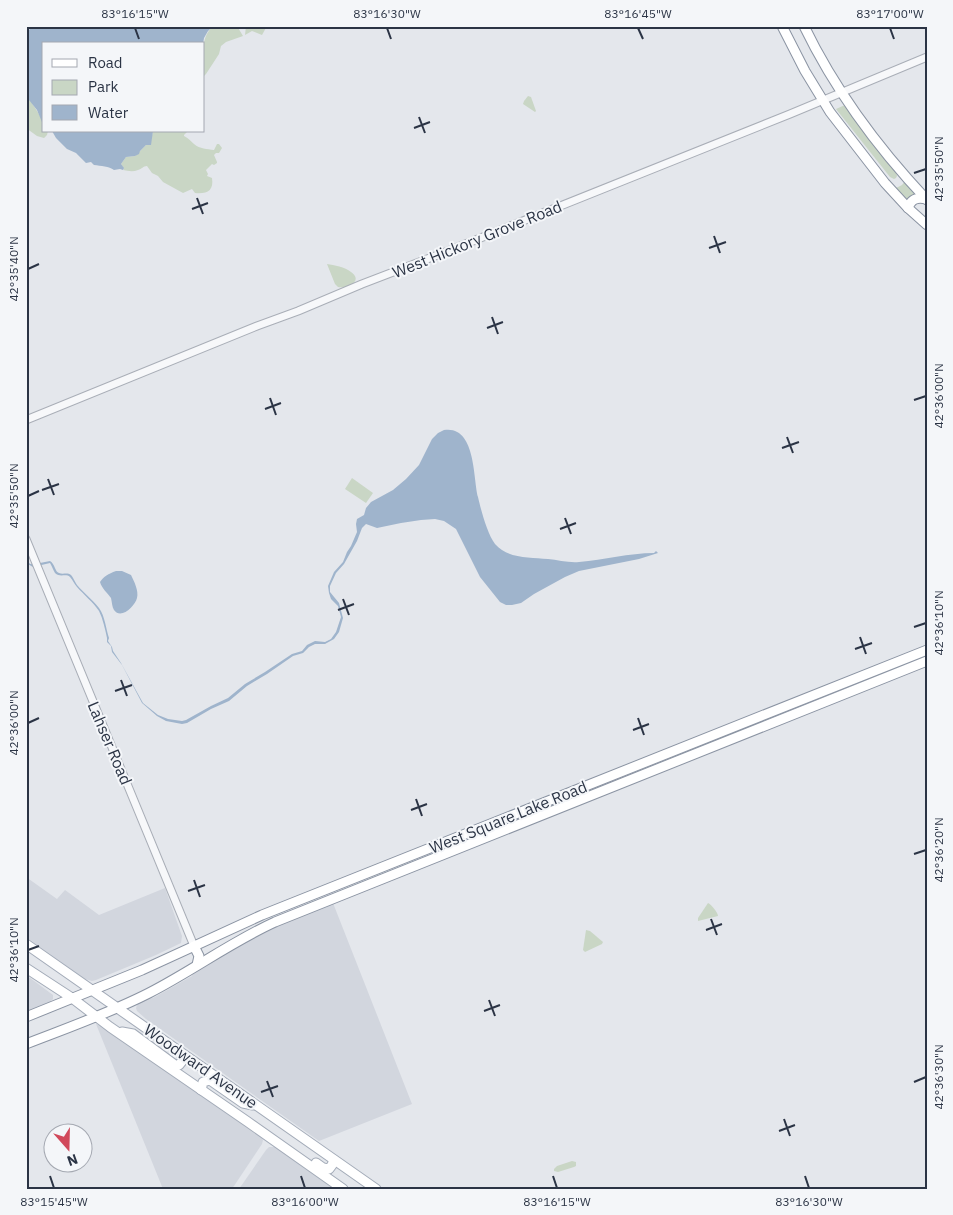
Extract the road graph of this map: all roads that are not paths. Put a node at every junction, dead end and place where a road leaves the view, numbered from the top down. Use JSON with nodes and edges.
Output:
{"nodes":[{"id":1,"x":782,"y":26,"type":"edge"},
{"id":2,"x":804,"y":26,"type":"edge"},
{"id":3,"x":927,"y":57,"type":"edge"},
{"id":4,"x":841,"y":92,"type":"junction"},
{"id":5,"x":822,"y":100,"type":"junction"},
{"id":6,"x":902,"y":173,"type":"junction"},
{"id":7,"x":885,"y":182,"type":"junction"},
{"id":8,"x":926,"y":199,"type":"edge"},
{"id":9,"x":908,"y":208,"type":"junction"},
{"id":10,"x":927,"y":225,"type":"edge"},
{"id":11,"x":26,"y":420,"type":"edge"},
{"id":12,"x":26,"y":539,"type":"edge"},
{"id":13,"x":927,"y":650,"type":"edge"},
{"id":14,"x":927,"y":662,"type":"edge"},
{"id":15,"x":26,"y":944,"type":"edge"},
{"id":16,"x":194,"y":946,"type":"junction"},
{"id":17,"x":26,"y":951,"type":"edge"},
{"id":18,"x":55,"y":964,"type":"junction"},
{"id":19,"x":197,"y":965,"type":"junction"},
{"id":20,"x":26,"y":968,"type":"edge"},
{"id":21,"x":92,"y":990,"type":"junction"},
{"id":22,"x":72,"y":998,"type":"junction"},
{"id":23,"x":117,"y":1008,"type":"junction"},
{"id":24,"x":96,"y":1016,"type":"junction"},
{"id":25,"x":26,"y":1017,"type":"edge"},
{"id":26,"x":116,"y":1031,"type":"junction"},
{"id":27,"x":26,"y":1044,"type":"edge"},
{"id":28,"x":181,"y":1053,"type":"junction"},
{"id":29,"x":201,"y":1090,"type":"junction"},
{"id":30,"x":258,"y":1106,"type":"junction"},
{"id":31,"x":271,"y":1138,"type":"junction"},
{"id":32,"x":334,"y":1160,"type":"junction"},
{"id":33,"x":343,"y":1189,"type":"edge"},
{"id":34,"x":376,"y":1189,"type":"edge"}],
"edges":[{"from":1,"to":5,"type":"main road"},
{"from":2,"to":4,"type":"main road"},
{"from":3,"to":4,"type":"street","name":"West Hickory Grove Road"},
{"from":4,"to":5,"type":"street","name":"West Hickory Grove Road"},
{"from":4,"to":6,"type":"main road"},
{"from":5,"to":7,"type":"main road"},
{"from":5,"to":11,"type":"street","name":"West Hickory Grove Road"},
{"from":6,"to":7,"type":"main road"},
{"from":6,"to":8,"type":"main road"},
{"from":7,"to":9,"type":"main road"},
{"from":8,"to":9,"type":"main road"},
{"from":9,"to":10,"type":"main road"},
{"from":12,"to":16,"type":"street","name":"Lahser Road"},
{"from":13,"to":16,"type":"main road","name":"West Square Lake Road"},
{"from":14,"to":19,"type":"main road","name":"West Square Lake Road"},
{"from":15,"to":18,"type":"main road","name":"Woodward Avenue"},
{"from":16,"to":19,"type":"main road"},
{"from":16,"to":21,"type":"main road","name":"West Square Lake Road"},
{"from":17,"to":18,"type":"main road"},
{"from":18,"to":21,"type":"main road","name":"Woodward Avenue"},
{"from":19,"to":23,"type":"main road","name":"West Square Lake Road"},
{"from":20,"to":22,"type":"main road","name":"Woodward Avenue"},
{"from":21,"to":22,"type":"main road","name":"West Square Lake Road"},
{"from":21,"to":23,"type":"main road","name":"Woodward Avenue"},
{"from":22,"to":24,"type":"main road","name":"Woodward Avenue"},
{"from":22,"to":25,"type":"main road","name":"West Square Lake Road"},
{"from":23,"to":24,"type":"main road","name":"West Square Lake Road"},
{"from":23,"to":28,"type":"main road","name":"Woodward Avenue"},
{"from":24,"to":26,"type":"main road","name":"Woodward Avenue"},
{"from":24,"to":27,"type":"main road","name":"West Square Lake Road"},
{"from":26,"to":28,"type":"main road"},
{"from":26,"to":29,"type":"main road","name":"Woodward Avenue"},
{"from":28,"to":30,"type":"main road","name":"Woodward Avenue"},
{"from":29,"to":30,"type":"main road"},
{"from":29,"to":31,"type":"main road","name":"Woodward Avenue"},
{"from":30,"to":32,"type":"main road","name":"Woodward Avenue"},
{"from":31,"to":32,"type":"main road"},
{"from":31,"to":33,"type":"main road","name":"Woodward Avenue"},
{"from":32,"to":34,"type":"main road","name":"Woodward Avenue"}]}
